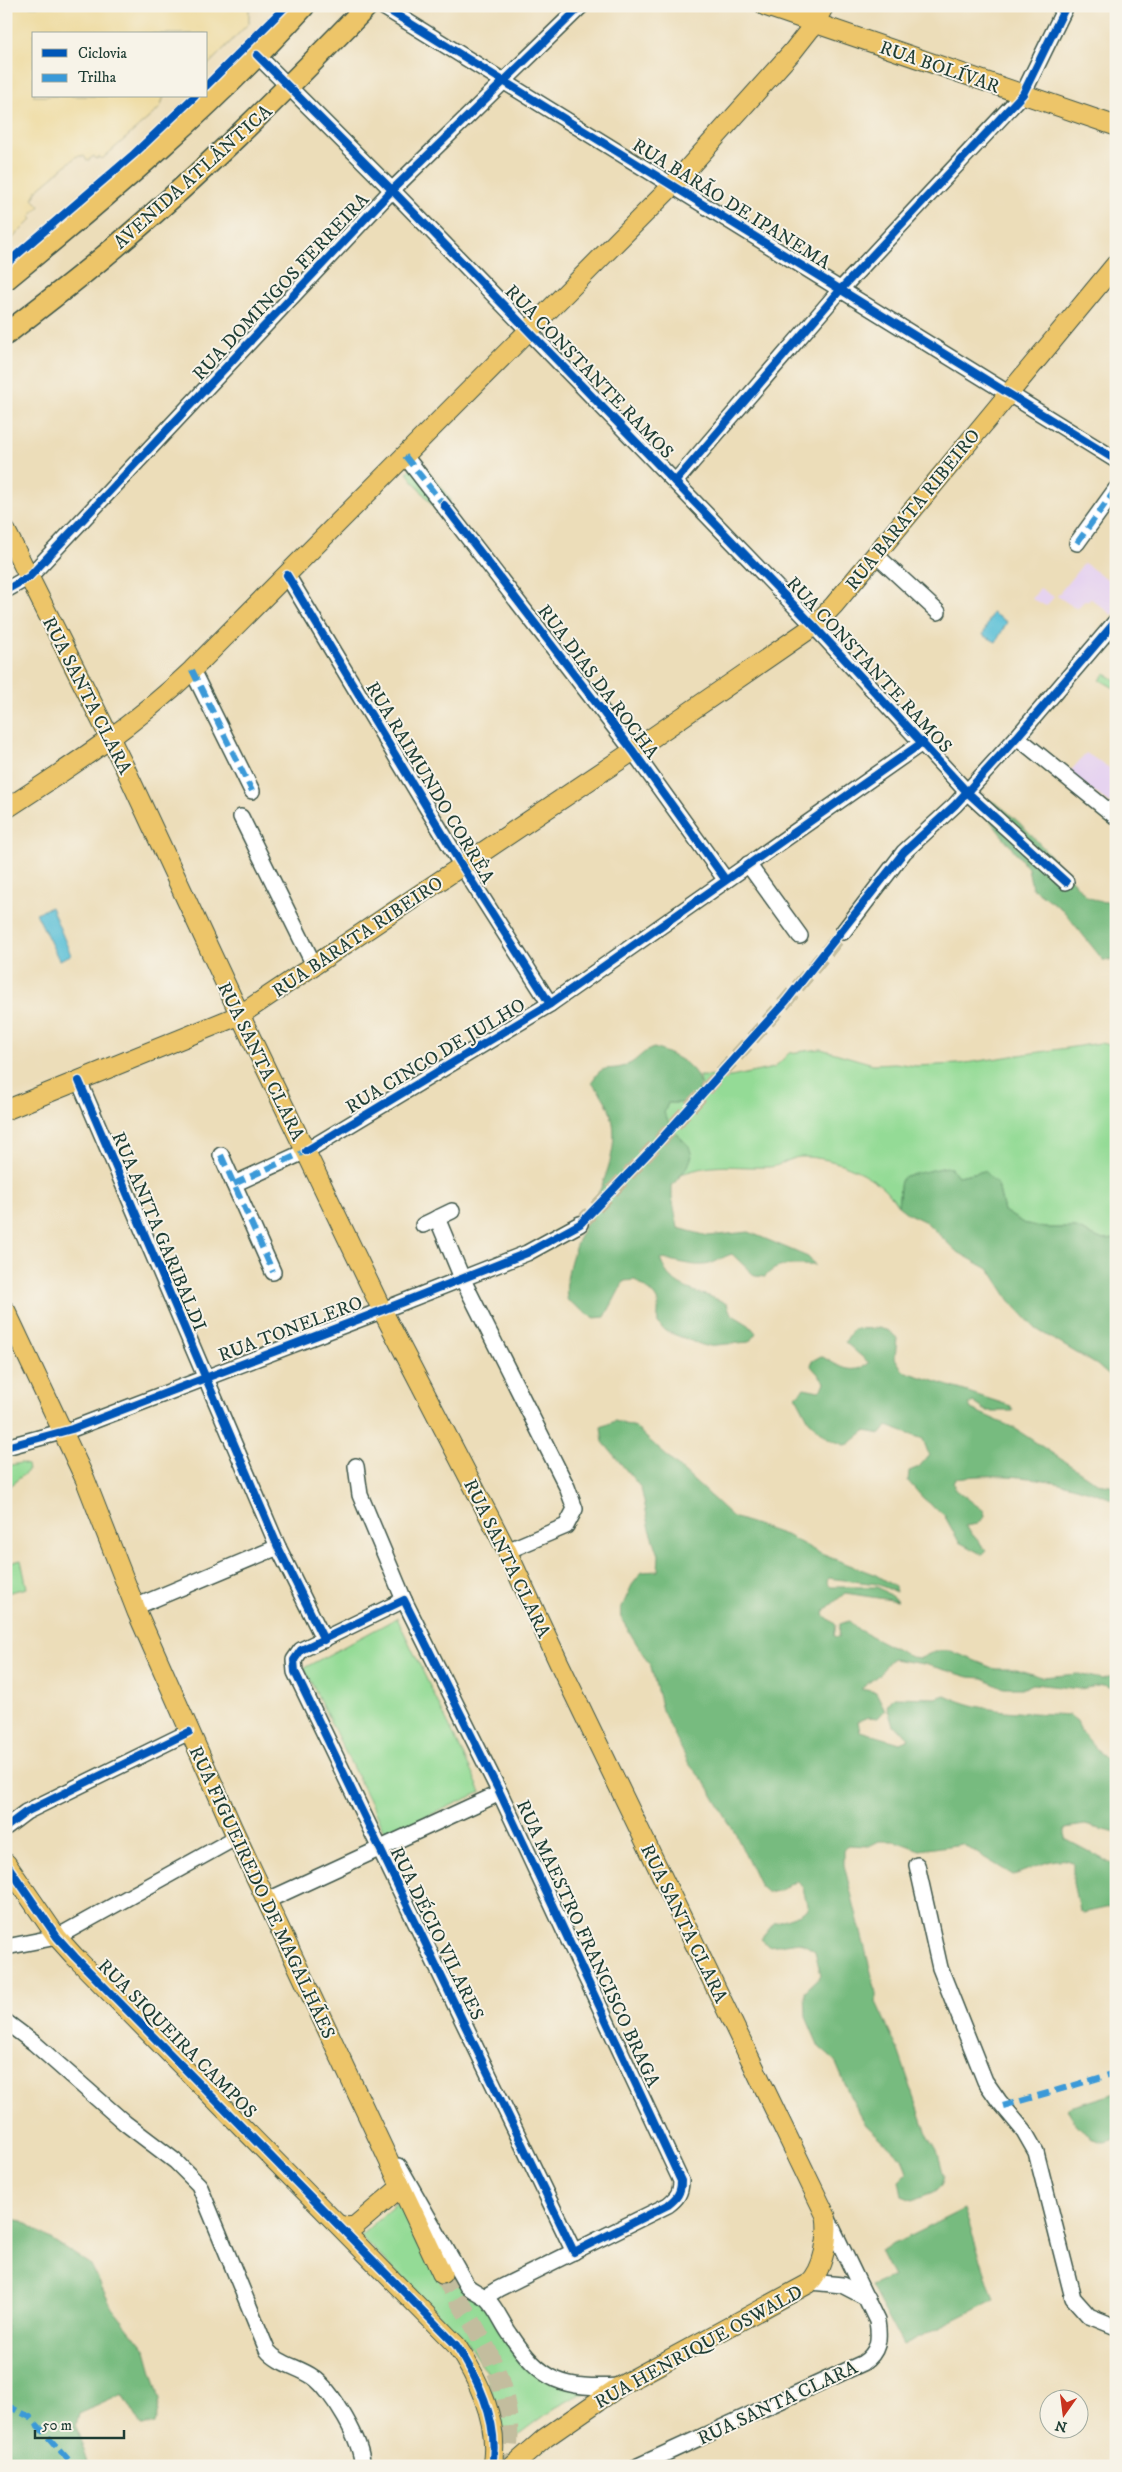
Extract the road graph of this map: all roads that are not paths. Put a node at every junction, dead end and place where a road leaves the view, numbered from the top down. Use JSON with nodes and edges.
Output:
{"nodes":[{"id":1,"x":304,"y":6,"type":"edge"},
{"id":2,"x":367,"y":6,"type":"edge"},
{"id":3,"x":382,"y":6,"type":"edge"},
{"id":4,"x":581,"y":6,"type":"edge"},
{"id":5,"x":765,"y":6,"type":"edge"},
{"id":6,"x":824,"y":6,"type":"edge"},
{"id":7,"x":1066,"y":6,"type":"edge"},
{"id":8,"x":815,"y":23,"type":"junction"},
{"id":9,"x":257,"y":55,"type":"junction"},
{"id":10,"x":503,"y":82,"type":"junction"},
{"id":11,"x":289,"y":87,"type":"junction"},
{"id":12,"x":1023,"y":94,"type":"junction"},
{"id":13,"x":1116,"y":126,"type":"edge"},
{"id":14,"x":673,"y":185,"type":"junction"},
{"id":15,"x":392,"y":190,"type":"junction"},
{"id":16,"x":1116,"y":264,"type":"edge"},
{"id":17,"x":6,"y":279,"type":"edge"},
{"id":18,"x":841,"y":289,"type":"junction"},
{"id":19,"x":527,"y":331,"type":"junction"},
{"id":20,"x":6,"y":334,"type":"edge"},
{"id":21,"x":1007,"y":394,"type":"junction"},
{"id":22,"x":405,"y":456,"type":"junction"},
{"id":23,"x":1116,"y":460,"type":"edge"},
{"id":24,"x":675,"y":482,"type":"junction"},
{"id":25,"x":1116,"y":489,"type":"edge"},
{"id":26,"x":6,"y":532,"type":"edge"},
{"id":27,"x":1077,"y":543,"type":"dead end"},
{"id":28,"x":875,"y":554,"type":"junction"},
{"id":29,"x":287,"y":575,"type":"junction"},
{"id":30,"x":28,"y":577,"type":"junction"},
{"id":31,"x":6,"y":590,"type":"edge"},
{"id":32,"x":938,"y":612,"type":"dead end"},
{"id":33,"x":1116,"y":621,"type":"edge"},
{"id":34,"x":814,"y":626,"type":"junction"},
{"id":35,"x":192,"y":670,"type":"junction"},
{"id":36,"x":1018,"y":737,"type":"junction"},
{"id":37,"x":110,"y":738,"type":"junction"},
{"id":38,"x":923,"y":742,"type":"junction"},
{"id":39,"x":633,"y":751,"type":"junction"},
{"id":40,"x":252,"y":791,"type":"dead end"},
{"id":41,"x":967,"y":792,"type":"junction"},
{"id":42,"x":6,"y":809,"type":"edge"},
{"id":43,"x":242,"y":817,"type":"dead end"},
{"id":44,"x":1116,"y":817,"type":"edge"},
{"id":45,"x":748,"y":864,"type":"junction"},
{"id":46,"x":462,"y":866,"type":"junction"},
{"id":47,"x":725,"y":879,"type":"junction"},
{"id":48,"x":1066,"y":882,"type":"dead end"},
{"id":49,"x":842,"y":932,"type":"tunnel mouth"},
{"id":50,"x":800,"y":936,"type":"dead end"},
{"id":51,"x":314,"y":965,"type":"junction"},
{"id":52,"x":550,"y":1004,"type":"junction"},
{"id":53,"x":240,"y":1015,"type":"junction"},
{"id":54,"x":79,"y":1081,"type":"junction"},
{"id":55,"x":6,"y":1110,"type":"edge"},
{"id":56,"x":306,"y":1151,"type":"junction"},
{"id":57,"x":222,"y":1155,"type":"dead end"},
{"id":58,"x":234,"y":1184,"type":"junction"},
{"id":59,"x":452,"y":1211,"type":"dead end"},
{"id":60,"x":437,"y":1218,"type":"junction"},
{"id":61,"x":580,"y":1224,"type":"tunnel mouth"},
{"id":62,"x":423,"y":1225,"type":"dead end"},
{"id":63,"x":273,"y":1272,"type":"dead end"},
{"id":64,"x":462,"y":1278,"type":"junction"},
{"id":65,"x":382,"y":1310,"type":"junction"},
{"id":66,"x":6,"y":1311,"type":"edge"},
{"id":67,"x":206,"y":1378,"type":"junction"},
{"id":68,"x":63,"y":1431,"type":"junction"},
{"id":69,"x":6,"y":1447,"type":"edge"},
{"id":70,"x":356,"y":1466,"type":"dead end"},
{"id":71,"x":278,"y":1547,"type":"junction"},
{"id":72,"x":507,"y":1551,"type":"junction"},
{"id":73,"x":404,"y":1600,"type":"junction"},
{"id":74,"x":135,"y":1607,"type":"junction"},
{"id":75,"x":324,"y":1640,"type":"junction"},
{"id":76,"x":189,"y":1732,"type":"junction"},
{"id":77,"x":500,"y":1793,"type":"junction"},
{"id":78,"x":6,"y":1827,"type":"edge"},
{"id":79,"x":238,"y":1837,"type":"junction"},
{"id":80,"x":380,"y":1848,"type":"junction"},
{"id":81,"x":6,"y":1863,"type":"edge"},
{"id":82,"x":917,"y":1865,"type":"dead end"},
{"id":83,"x":266,"y":1901,"type":"junction"},
{"id":84,"x":57,"y":1937,"type":"junction"},
{"id":85,"x":6,"y":1947,"type":"edge"},
{"id":86,"x":6,"y":2022,"type":"edge"},
{"id":87,"x":386,"y":2152,"type":"junction"},
{"id":88,"x":402,"y":2190,"type":"junction"},
{"id":89,"x":826,"y":2216,"type":"junction"},
{"id":90,"x":340,"y":2225,"type":"junction"},
{"id":91,"x":574,"y":2252,"type":"junction"},
{"id":92,"x":442,"y":2274,"type":"tunnel mouth"},
{"id":93,"x":811,"y":2282,"type":"junction"},
{"id":94,"x":485,"y":2297,"type":"junction"},
{"id":95,"x":867,"y":2298,"type":"junction"},
{"id":96,"x":1116,"y":2327,"type":"edge"},
{"id":97,"x":620,"y":2386,"type":"junction"},
{"id":98,"x":362,"y":2466,"type":"edge"},
{"id":99,"x":492,"y":2466,"type":"edge"},
{"id":100,"x":513,"y":2466,"type":"edge"},
{"id":101,"x":638,"y":2466,"type":"edge"}],
"edges":[{"from":1,"to":9,"type":"highway"},
{"from":2,"to":11,"type":"highway","name":"AVENIDA ATLÂNTICA"},
{"from":3,"to":10,"type":"street","name":"RUA BARÃO DE IPANEMA"},
{"from":4,"to":10,"type":"street","name":"RUA DOMINGOS FERREIRA"},
{"from":5,"to":8,"type":"main road","name":"RUA BOLÍVAR"},
{"from":6,"to":8,"type":"main road"},
{"from":7,"to":12,"type":"street"},
{"from":8,"to":12,"type":"main road","name":"RUA BOLÍVAR"},
{"from":8,"to":14,"type":"main road"},
{"from":9,"to":11,"type":"street","name":"RUA CONSTANTE RAMOS"},
{"from":9,"to":17,"type":"highway"},
{"from":10,"to":14,"type":"street","name":"RUA BARÃO DE IPANEMA"},
{"from":10,"to":15,"type":"street","name":"RUA DOMINGOS FERREIRA"},
{"from":11,"to":15,"type":"street","name":"RUA CONSTANTE RAMOS"},
{"from":11,"to":20,"type":"highway","name":"AVENIDA ATLÂNTICA"},
{"from":12,"to":13,"type":"main road","name":"RUA BOLÍVAR"},
{"from":12,"to":18,"type":"street"},
{"from":14,"to":18,"type":"street","name":"RUA BARÃO DE IPANEMA"},
{"from":14,"to":19,"type":"main road"},
{"from":15,"to":19,"type":"street","name":"RUA CONSTANTE RAMOS"},
{"from":15,"to":30,"type":"street","name":"RUA DOMINGOS FERREIRA"},
{"from":16,"to":21,"type":"main road","name":"RUA BARATA RIBEIRO"},
{"from":18,"to":21,"type":"street","name":"RUA BARÃO DE IPANEMA"},
{"from":18,"to":24,"type":"street"},
{"from":19,"to":22,"type":"main road"},
{"from":19,"to":24,"type":"street","name":"RUA CONSTANTE RAMOS"},
{"from":21,"to":23,"type":"street","name":"RUA BARÃO DE IPANEMA"},
{"from":21,"to":28,"type":"main road","name":"RUA BARATA RIBEIRO"},
{"from":22,"to":29,"type":"main road"},
{"from":22,"to":39,"type":"street","name":"RUA DIAS DA ROCHA"},
{"from":24,"to":34,"type":"street","name":"RUA CONSTANTE RAMOS"},
{"from":25,"to":27,"type":"street"},
{"from":26,"to":30,"type":"main road","name":"RUA SANTA CLARA"},
{"from":28,"to":32,"type":"street"},
{"from":28,"to":34,"type":"main road","name":"RUA BARATA RIBEIRO"},
{"from":29,"to":35,"type":"main road"},
{"from":29,"to":46,"type":"street","name":"RUA RAIMUNDO CORRÊA"},
{"from":30,"to":31,"type":"street","name":"RUA DOMINGOS FERREIRA"},
{"from":30,"to":37,"type":"main road","name":"RUA SANTA CLARA"},
{"from":33,"to":36,"type":"street"},
{"from":34,"to":38,"type":"street","name":"RUA CONSTANTE RAMOS"},
{"from":34,"to":39,"type":"main road","name":"RUA BARATA RIBEIRO"},
{"from":35,"to":37,"type":"main road"},
{"from":35,"to":40,"type":"street"},
{"from":36,"to":41,"type":"street"},
{"from":36,"to":44,"type":"street"},
{"from":37,"to":42,"type":"main road"},
{"from":37,"to":53,"type":"main road","name":"RUA SANTA CLARA"},
{"from":38,"to":41,"type":"street","name":"RUA CONSTANTE RAMOS"},
{"from":38,"to":45,"type":"street","name":"RUA CINCO DE JULHO"},
{"from":39,"to":46,"type":"main road","name":"RUA BARATA RIBEIRO"},
{"from":39,"to":47,"type":"street","name":"RUA DIAS DA ROCHA"},
{"from":41,"to":48,"type":"street","name":"RUA CONSTANTE RAMOS"},
{"from":41,"to":49,"type":"street"},
{"from":43,"to":51,"type":"street"},
{"from":45,"to":47,"type":"street","name":"RUA CINCO DE JULHO"},
{"from":45,"to":50,"type":"street"},
{"from":46,"to":51,"type":"main road","name":"RUA BARATA RIBEIRO"},
{"from":46,"to":52,"type":"street","name":"RUA RAIMUNDO CORRÊA"},
{"from":47,"to":52,"type":"street","name":"RUA CINCO DE JULHO"},
{"from":51,"to":53,"type":"main road","name":"RUA BARATA RIBEIRO"},
{"from":52,"to":56,"type":"street","name":"RUA CINCO DE JULHO"},
{"from":53,"to":54,"type":"main road","name":"RUA BARATA RIBEIRO"},
{"from":53,"to":56,"type":"main road","name":"RUA SANTA CLARA"},
{"from":54,"to":55,"type":"main road","name":"RUA BARATA RIBEIRO"},
{"from":54,"to":67,"type":"street","name":"RUA ANITA GARIBALDI"},
{"from":56,"to":58,"type":"street","name":"RUA CINCO DE JULHO"},
{"from":56,"to":65,"type":"main road","name":"RUA SANTA CLARA"},
{"from":57,"to":58,"type":"street"},
{"from":58,"to":63,"type":"street"},
{"from":59,"to":60,"type":"street"},
{"from":60,"to":62,"type":"street"},
{"from":60,"to":64,"type":"street"},
{"from":61,"to":64,"type":"street","name":"RUA TONELERO"},
{"from":64,"to":65,"type":"street","name":"RUA TONELERO"},
{"from":64,"to":72,"type":"street"},
{"from":65,"to":67,"type":"street","name":"RUA TONELERO"},
{"from":65,"to":72,"type":"main road","name":"RUA SANTA CLARA"},
{"from":66,"to":68,"type":"main road","name":"RUA FIGUEIREDO DE MAGALHÃES"},
{"from":67,"to":68,"type":"street","name":"RUA TONELERO"},
{"from":67,"to":71,"type":"street","name":"RUA ANITA GARIBALDI"},
{"from":68,"to":69,"type":"street","name":"RUA TONELERO"},
{"from":68,"to":74,"type":"main road","name":"RUA FIGUEIREDO DE MAGALHÃES"},
{"from":70,"to":73,"type":"street","name":"RUA MAESTRO FRANCISCO BRAGA"},
{"from":71,"to":74,"type":"street"},
{"from":71,"to":75,"type":"street","name":"RUA ANITA GARIBALDI"},
{"from":72,"to":89,"type":"main road","name":"RUA SANTA CLARA"},
{"from":73,"to":75,"type":"street"},
{"from":73,"to":77,"type":"street","name":"RUA MAESTRO FRANCISCO BRAGA"},
{"from":74,"to":76,"type":"main road","name":"RUA FIGUEIREDO DE MAGALHÃES"},
{"from":75,"to":80,"type":"street","name":"RUA DÉCIO VILARES"},
{"from":76,"to":78,"type":"street"},
{"from":76,"to":79,"type":"main road","name":"RUA FIGUEIREDO DE MAGALHÃES"},
{"from":77,"to":80,"type":"street"},
{"from":77,"to":91,"type":"street","name":"RUA MAESTRO FRANCISCO BRAGA"},
{"from":79,"to":83,"type":"main road","name":"RUA FIGUEIREDO DE MAGALHÃES"},
{"from":79,"to":84,"type":"street"},
{"from":80,"to":83,"type":"street"},
{"from":80,"to":91,"type":"street","name":"RUA DÉCIO VILARES"},
{"from":81,"to":84,"type":"main road","name":"RUA SIQUEIRA CAMPOS"},
{"from":82,"to":96,"type":"street"},
{"from":83,"to":87,"type":"main road","name":"RUA FIGUEIREDO DE MAGALHÃES"},
{"from":84,"to":85,"type":"street"},
{"from":84,"to":90,"type":"main road","name":"RUA SIQUEIRA CAMPOS"},
{"from":86,"to":98,"type":"street"},
{"from":87,"to":88,"type":"main road","name":"RUA FIGUEIREDO DE MAGALHÃES"},
{"from":87,"to":94,"type":"street"},
{"from":88,"to":90,"type":"main road"},
{"from":88,"to":92,"type":"main road","name":"RUA FIGUEIREDO DE MAGALHÃES"},
{"from":89,"to":93,"type":"main road","name":"RUA HENRIQUE OSWALD"},
{"from":89,"to":95,"type":"street","name":"RUA SANTA CLARA"},
{"from":90,"to":99,"type":"main road","name":"RUA SIQUEIRA CAMPOS"},
{"from":91,"to":94,"type":"street","name":"RUA MAESTRO FRANCISCO BRAGA"},
{"from":93,"to":95,"type":"street","name":"RUA HENRIQUE OSWALD"},
{"from":93,"to":97,"type":"main road","name":"RUA HENRIQUE OSWALD"},
{"from":94,"to":97,"type":"street"},
{"from":95,"to":101,"type":"street","name":"RUA SANTA CLARA"},
{"from":97,"to":100,"type":"main road","name":"RUA HENRIQUE OSWALD"}]}
